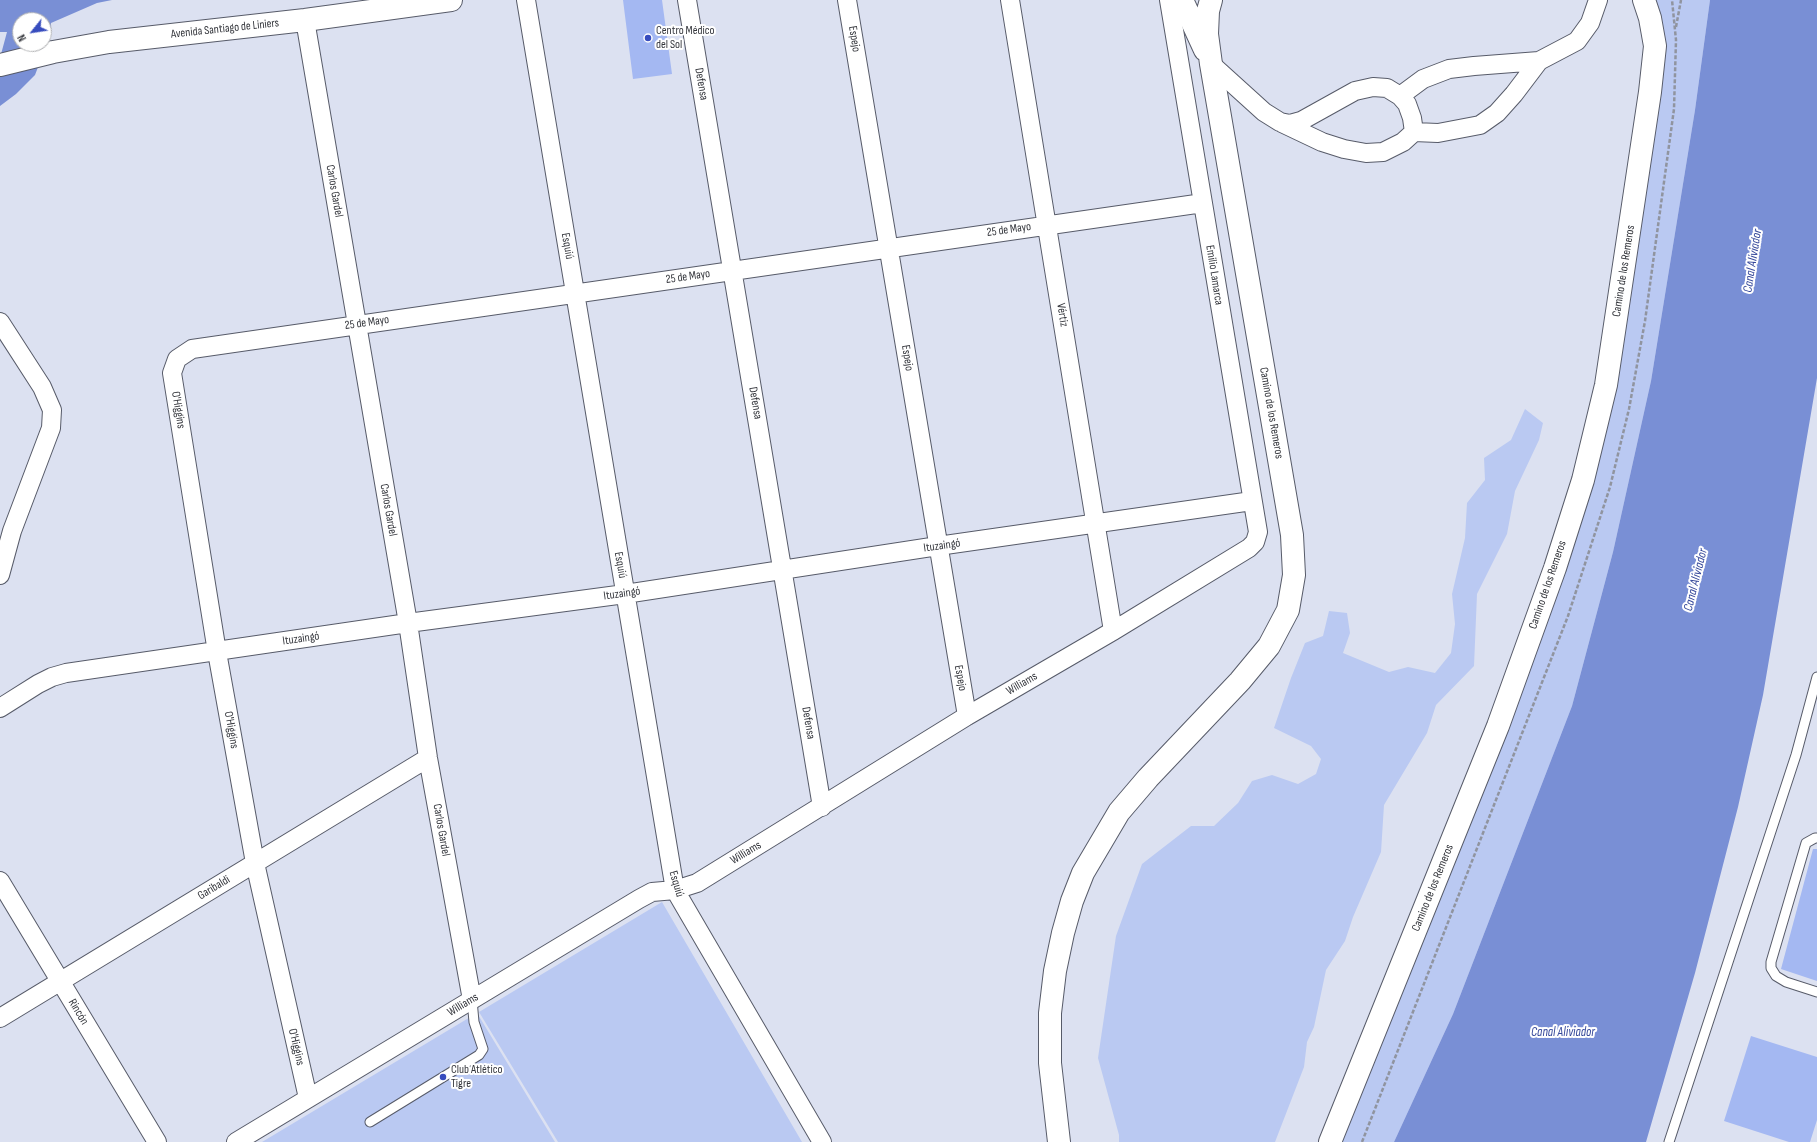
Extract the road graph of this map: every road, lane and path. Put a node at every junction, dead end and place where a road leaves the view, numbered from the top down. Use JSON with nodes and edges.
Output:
{"nodes":[{"id":1,"x":451,"y":0,"type":"edge"},
{"id":2,"x":526,"y":0,"type":"edge"},
{"id":3,"x":687,"y":0,"type":"edge"},
{"id":4,"x":847,"y":0,"type":"edge"},
{"id":5,"x":1010,"y":0,"type":"edge"},
{"id":6,"x":1169,"y":0,"type":"edge"},
{"id":7,"x":1182,"y":0,"type":"edge"},
{"id":8,"x":1211,"y":0,"type":"edge"},
{"id":9,"x":1598,"y":0,"type":"edge"},
{"id":10,"x":1644,"y":0,"type":"edge"},
{"id":11,"x":305,"y":20,"type":"junction"},
{"id":12,"x":1539,"y":61,"type":"junction"},
{"id":13,"x":1211,"y":64,"type":"junction"},
{"id":14,"x":0,"y":65,"type":"edge"},
{"id":15,"x":1400,"y":96,"type":"junction"},
{"id":16,"x":1280,"y":122,"type":"junction"},
{"id":17,"x":1414,"y":132,"type":"junction"},
{"id":18,"x":1202,"y":203,"type":"junction"},
{"id":19,"x":1047,"y":225,"type":"junction"},
{"id":20,"x":888,"y":248,"type":"junction"},
{"id":21,"x":732,"y":270,"type":"junction"},
{"id":22,"x":575,"y":293,"type":"junction"},
{"id":23,"x":0,"y":322,"type":"edge"},
{"id":24,"x":356,"y":325,"type":"junction"},
{"id":25,"x":177,"y":359,"type":"joint"},
{"id":26,"x":1252,"y":501,"type":"junction"},
{"id":27,"x":1096,"y":523,"type":"junction"},
{"id":28,"x":938,"y":546,"type":"junction"},
{"id":29,"x":1249,"y":548,"type":"joint"},
{"id":30,"x":782,"y":569,"type":"junction"},
{"id":31,"x":0,"y":575,"type":"edge"},
{"id":32,"x":625,"y":594,"type":"junction"},
{"id":33,"x":408,"y":623,"type":"junction"},
{"id":34,"x":1113,"y":631,"type":"junction"},
{"id":35,"x":217,"y":652,"type":"junction"},
{"id":36,"x":1817,"y":677,"type":"edge"},
{"id":37,"x":0,"y":708,"type":"edge"},
{"id":38,"x":967,"y":716,"type":"junction"},
{"id":39,"x":428,"y":758,"type":"junction"},
{"id":40,"x":822,"y":807,"type":"junction"},
{"id":41,"x":1817,"y":838,"type":"edge"},
{"id":42,"x":255,"y":863,"type":"junction"},
{"id":43,"x":0,"y":881,"type":"edge"},
{"id":44,"x":675,"y":890,"type":"junction"},
{"id":45,"x":60,"y":981,"type":"junction"},
{"id":46,"x":1817,"y":992,"type":"edge"},
{"id":47,"x":472,"y":1000,"type":"junction"},
{"id":48,"x":0,"y":1018,"type":"edge"},
{"id":49,"x":308,"y":1098,"type":"junction"},
{"id":50,"x":370,"y":1122,"type":"dead end"},
{"id":51,"x":157,"y":1142,"type":"edge"},
{"id":52,"x":236,"y":1142,"type":"edge"},
{"id":53,"x":822,"y":1142,"type":"edge"},
{"id":54,"x":1059,"y":1142,"type":"edge"},
{"id":55,"x":1330,"y":1142,"type":"edge"},
{"id":56,"x":1669,"y":1142,"type":"edge"}],
"edges":[{"from":1,"to":11,"type":"main road","name":"Avenida Santiago de Liniers"},
{"from":2,"to":22,"type":"street","name":"Esquiú"},
{"from":3,"to":21,"type":"street","name":"Defensa"},
{"from":4,"to":20,"type":"street","name":"Espejo"},
{"from":5,"to":19,"type":"street","name":"Vértiz"},
{"from":6,"to":18,"type":"street","name":"Emilio Lamarca"},
{"from":7,"to":13,"type":"main road","name":"Camino de los Remeros"},
{"from":8,"to":13,"type":"main road","name":"Camino de los Remeros"},
{"from":9,"to":12,"type":"street"},
{"from":10,"to":55,"type":"main road","name":"Camino de los Remeros"},
{"from":11,"to":14,"type":"main road","name":"Avenida Santiago de Liniers"},
{"from":11,"to":24,"type":"street","name":"Carlos Gardel"},
{"from":12,"to":15,"type":"street"},
{"from":12,"to":17,"type":"street"},
{"from":13,"to":16,"type":"street"},
{"from":13,"to":54,"type":"main road","name":"Camino de los Remeros"},
{"from":15,"to":16,"type":"street"},
{"from":15,"to":17,"type":"street"},
{"from":16,"to":17,"type":"street"},
{"from":18,"to":19,"type":"street","name":"25 de Mayo"},
{"from":18,"to":26,"type":"street","name":"Emilio Lamarca"},
{"from":19,"to":20,"type":"street","name":"25 de Mayo"},
{"from":19,"to":27,"type":"street","name":"Vértiz"},
{"from":20,"to":21,"type":"street","name":"25 de Mayo"},
{"from":20,"to":28,"type":"street","name":"Espejo"},
{"from":21,"to":22,"type":"street","name":"25 de Mayo"},
{"from":21,"to":30,"type":"street","name":"Defensa"},
{"from":22,"to":24,"type":"street","name":"25 de Mayo"},
{"from":22,"to":32,"type":"street","name":"Esquiú"},
{"from":23,"to":31,"type":"street"},
{"from":24,"to":25,"type":"street","name":"25 de Mayo"},
{"from":24,"to":33,"type":"street","name":"Carlos Gardel"},
{"from":25,"to":35,"type":"street","name":"O'Higgins"},
{"from":26,"to":27,"type":"street","name":"Ituzaingó"},
{"from":26,"to":29,"type":"street","name":"Emilio Lamarca"},
{"from":27,"to":28,"type":"street","name":"Ituzaingó"},
{"from":27,"to":34,"type":"street","name":"Vértiz"},
{"from":28,"to":30,"type":"street","name":"Ituzaingó"},
{"from":28,"to":38,"type":"street","name":"Espejo"},
{"from":29,"to":34,"type":"street","name":"Williams"},
{"from":30,"to":32,"type":"street","name":"Ituzaingó"},
{"from":30,"to":40,"type":"street","name":"Defensa"},
{"from":32,"to":33,"type":"street","name":"Ituzaingó"},
{"from":32,"to":44,"type":"street","name":"Esquiú"},
{"from":33,"to":35,"type":"street","name":"Ituzaingó"},
{"from":33,"to":39,"type":"street","name":"Carlos Gardel"},
{"from":34,"to":38,"type":"street","name":"Williams"},
{"from":35,"to":37,"type":"street","name":"Ituzaingó"},
{"from":35,"to":42,"type":"street","name":"O'Higgins"},
{"from":36,"to":56,"type":"lane"},
{"from":38,"to":40,"type":"street","name":"Williams"},
{"from":39,"to":42,"type":"street","name":"Garibaldi"},
{"from":39,"to":47,"type":"street","name":"Carlos Gardel"},
{"from":40,"to":44,"type":"street","name":"Williams"},
{"from":41,"to":46,"type":"lane"},
{"from":42,"to":45,"type":"street","name":"Garibaldi"},
{"from":42,"to":49,"type":"street","name":"O'Higgins"},
{"from":43,"to":45,"type":"street","name":"Rincón"},
{"from":44,"to":47,"type":"street","name":"Williams"},
{"from":44,"to":53,"type":"street","name":"Esquiú"},
{"from":45,"to":48,"type":"street","name":"Garibaldi"},
{"from":45,"to":51,"type":"street","name":"Rincón"},
{"from":47,"to":49,"type":"street","name":"Williams"},
{"from":47,"to":50,"type":"lane"},
{"from":49,"to":52,"type":"street","name":"Williams"}]}
